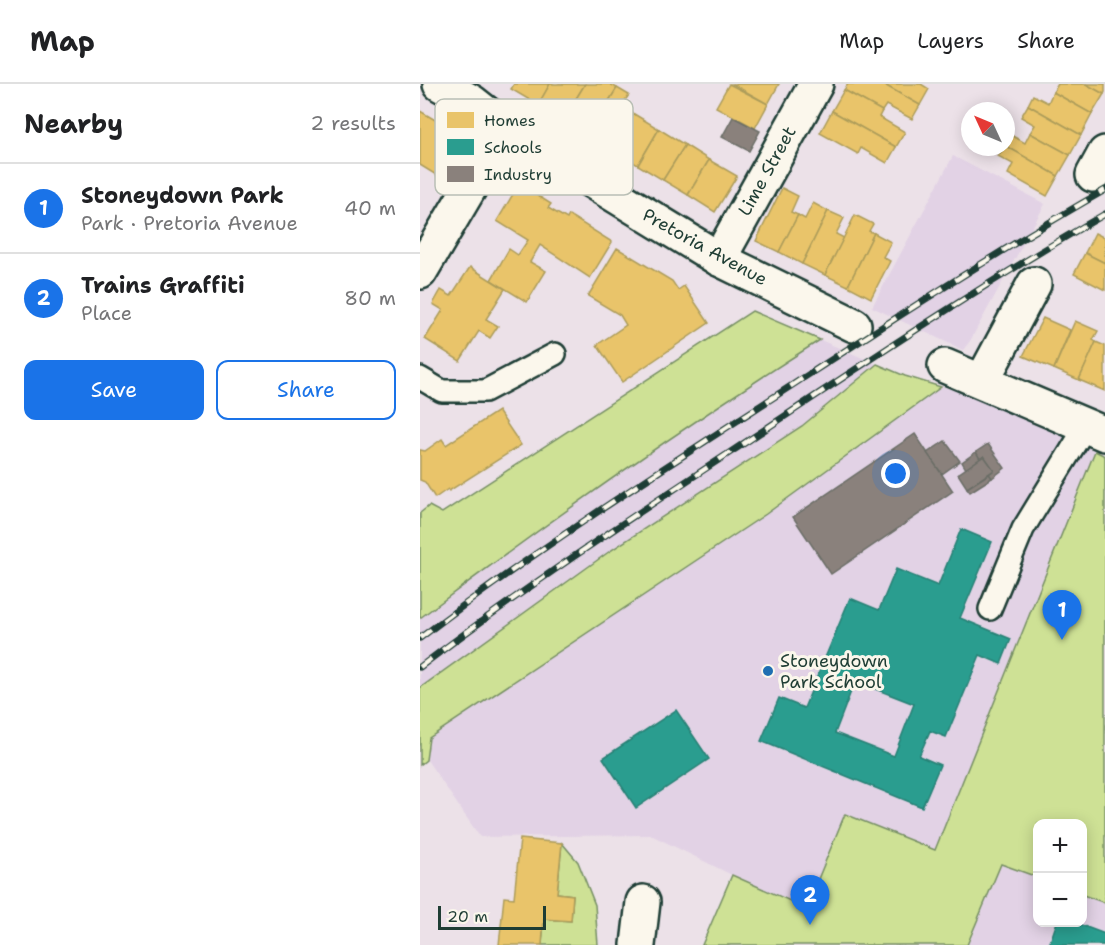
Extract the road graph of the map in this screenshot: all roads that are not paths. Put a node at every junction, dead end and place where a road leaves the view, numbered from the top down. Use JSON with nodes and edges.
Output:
{"nodes":[{"id":1,"x":440,"y":84,"type":"edge"},
{"id":2,"x":816,"y":84,"type":"edge"},
{"id":3,"x":477,"y":93,"type":"edge"},
{"id":4,"x":466,"y":195,"type":"edge"},
{"id":5,"x":614,"y":195,"type":"edge"},
{"id":6,"x":718,"y":259,"type":"junction"},
{"id":7,"x":420,"y":272,"type":"edge"},
{"id":8,"x":1034,"y":284,"type":"dead end"},
{"id":9,"x":854,"y":324,"type":"dead end"},
{"id":10,"x":555,"y":354,"type":"dead end"},
{"id":11,"x":945,"y":366,"type":"dead end"},
{"id":12,"x":420,"y":378,"type":"edge"},
{"id":13,"x":982,"y":381,"type":"junction"},
{"id":14,"x":1096,"y":430,"type":"edge"},
{"id":15,"x":990,"y":609,"type":"dead end"},
{"id":16,"x":643,"y":902,"type":"dead end"},
{"id":17,"x":638,"y":945,"type":"edge"}],
"edges":[{"from":1,"to":3,"type":"street","name":"Pretoria Avenue"},
{"from":2,"to":6,"type":"street","name":"Lime Street"},
{"from":4,"to":7,"type":"street"},
{"from":5,"to":6,"type":"street","name":"Pretoria Avenue"},
{"from":6,"to":9,"type":"street","name":"Pretoria Avenue"},
{"from":8,"to":13,"type":"street"},
{"from":10,"to":12,"type":"lane"},
{"from":11,"to":13,"type":"street"},
{"from":13,"to":14,"type":"street"},
{"from":14,"to":15,"type":"lane"},
{"from":16,"to":17,"type":"street"}]}
